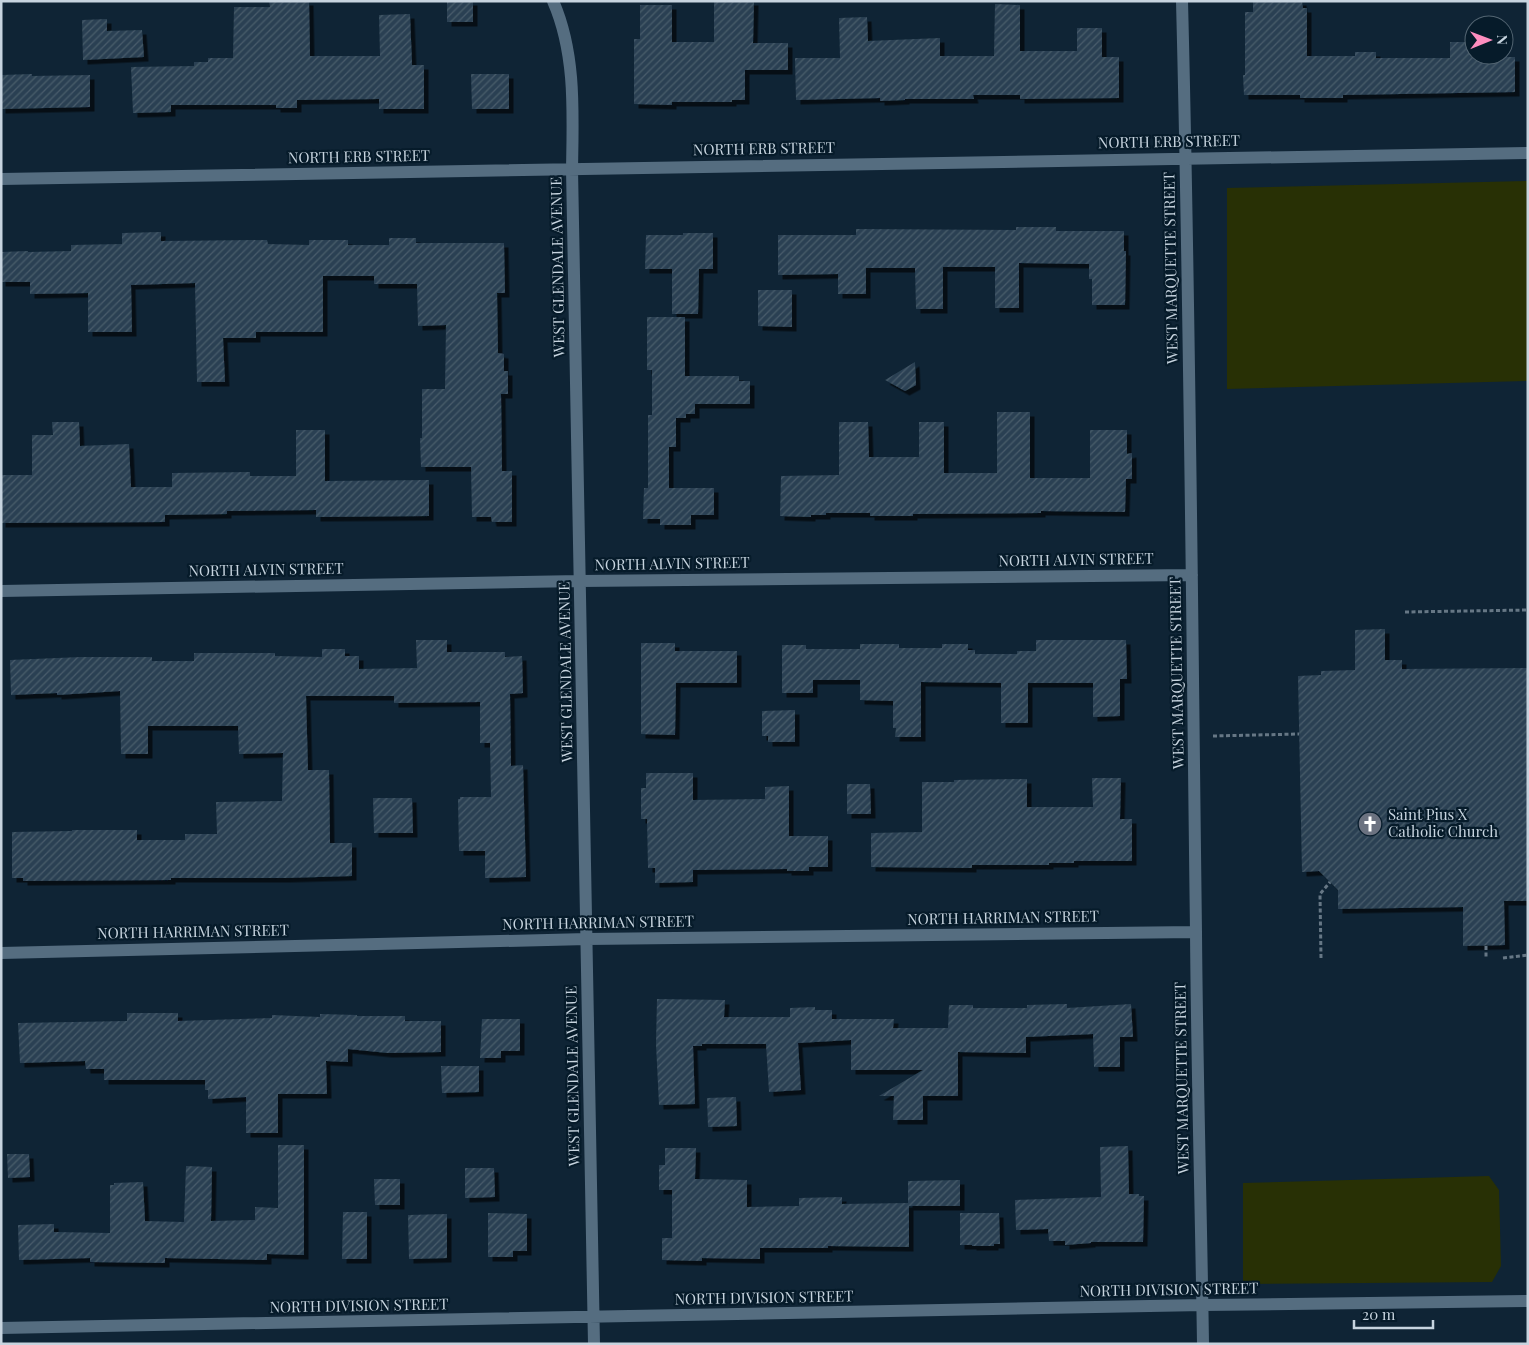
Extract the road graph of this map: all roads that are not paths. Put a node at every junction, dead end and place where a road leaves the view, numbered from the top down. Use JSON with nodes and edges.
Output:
{"nodes":[{"id":1,"x":553,"y":1,"type":"edge"},
{"id":2,"x":1182,"y":1,"type":"edge"},
{"id":3,"x":1528,"y":152,"type":"edge"},
{"id":4,"x":1186,"y":158,"type":"junction"},
{"id":5,"x":572,"y":169,"type":"junction"},
{"id":6,"x":1,"y":179,"type":"edge"},
{"id":7,"x":1192,"y":575,"type":"junction"},
{"id":8,"x":580,"y":581,"type":"junction"},
{"id":9,"x":1,"y":592,"type":"edge"},
{"id":10,"x":1196,"y":932,"type":"junction"},
{"id":11,"x":587,"y":939,"type":"junction"},
{"id":12,"x":1,"y":953,"type":"edge"},
{"id":13,"x":1528,"y":1301,"type":"edge"},
{"id":14,"x":1203,"y":1305,"type":"junction"},
{"id":15,"x":594,"y":1318,"type":"junction"},
{"id":16,"x":1,"y":1328,"type":"edge"},
{"id":17,"x":594,"y":1344,"type":"edge"},
{"id":18,"x":1203,"y":1344,"type":"edge"}],
"edges":[{"from":1,"to":5,"type":"street","name":"WEST GLENDALE AVENUE"},
{"from":2,"to":4,"type":"street","name":"WEST MARQUETTE STREET"},
{"from":3,"to":4,"type":"street","name":"NORTH ERB STREET"},
{"from":4,"to":5,"type":"street","name":"NORTH ERB STREET"},
{"from":4,"to":7,"type":"street","name":"WEST MARQUETTE STREET"},
{"from":5,"to":6,"type":"street","name":"NORTH ERB STREET"},
{"from":5,"to":8,"type":"street","name":"WEST GLENDALE AVENUE"},
{"from":7,"to":8,"type":"street","name":"NORTH ALVIN STREET"},
{"from":7,"to":10,"type":"street","name":"WEST MARQUETTE STREET"},
{"from":8,"to":9,"type":"street","name":"NORTH ALVIN STREET"},
{"from":8,"to":11,"type":"street","name":"WEST GLENDALE AVENUE"},
{"from":10,"to":11,"type":"street","name":"NORTH HARRIMAN STREET"},
{"from":10,"to":14,"type":"street","name":"WEST MARQUETTE STREET"},
{"from":11,"to":12,"type":"street","name":"NORTH HARRIMAN STREET"},
{"from":11,"to":15,"type":"street","name":"WEST GLENDALE AVENUE"},
{"from":13,"to":14,"type":"street","name":"NORTH DIVISION STREET"},
{"from":14,"to":15,"type":"street","name":"NORTH DIVISION STREET"},
{"from":14,"to":18,"type":"street","name":"WEST MARQUETTE STREET"},
{"from":15,"to":16,"type":"street","name":"NORTH DIVISION STREET"},
{"from":15,"to":17,"type":"street","name":"WEST GLENDALE AVENUE"}]}
